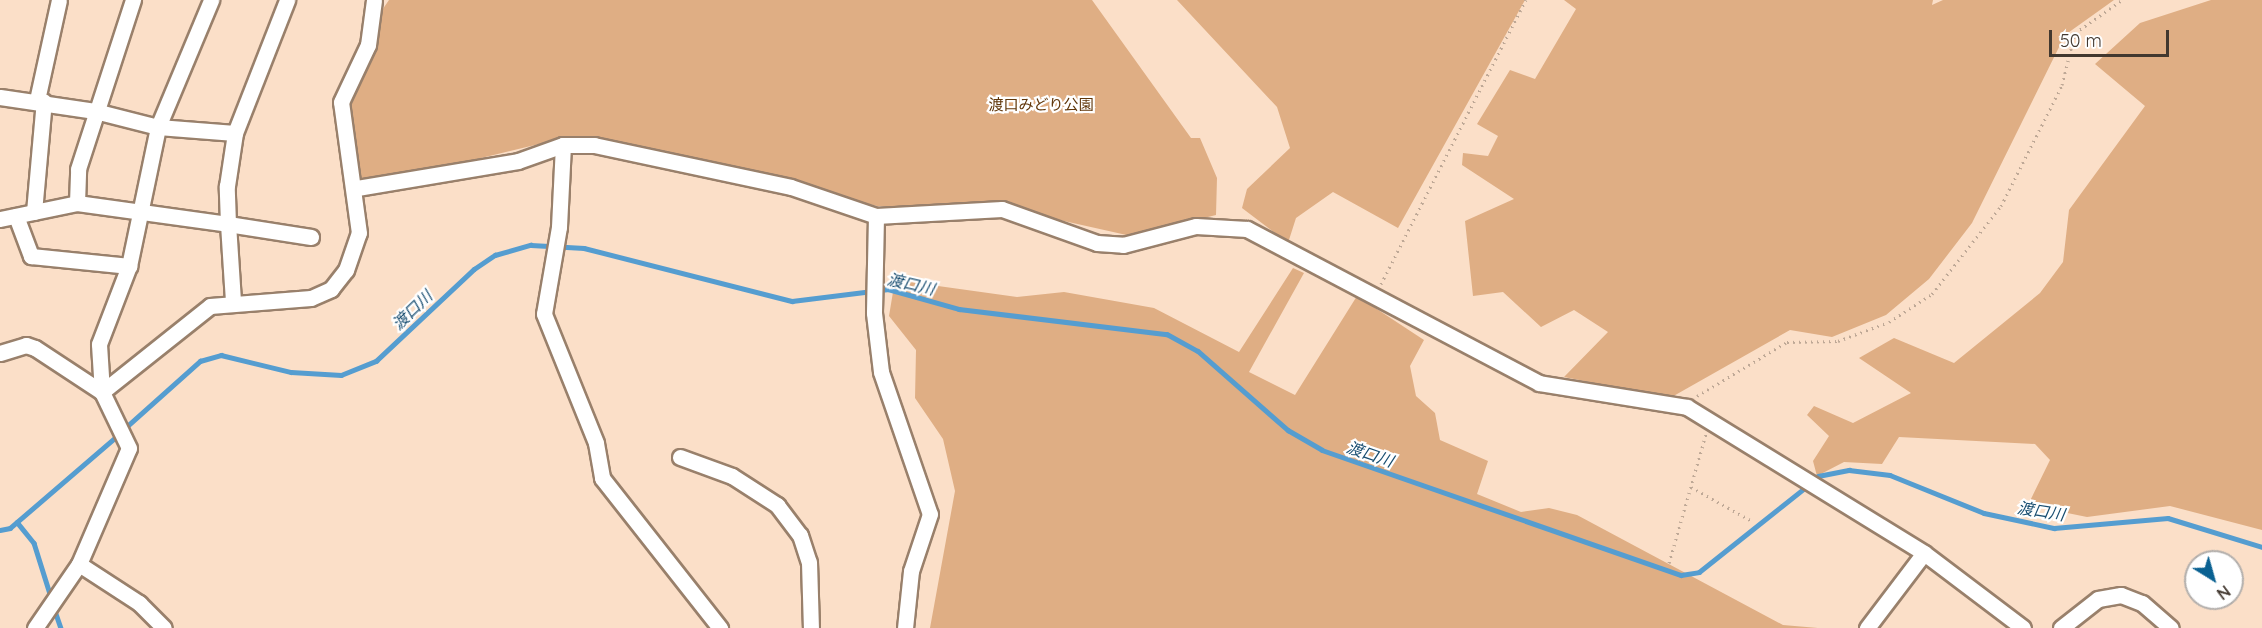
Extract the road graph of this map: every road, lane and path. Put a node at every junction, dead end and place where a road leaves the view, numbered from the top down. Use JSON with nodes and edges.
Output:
{"nodes":[{"id":1,"x":59,"y":0,"type":"edge"},
{"id":2,"x":134,"y":0,"type":"edge"},
{"id":3,"x":211,"y":0,"type":"edge"},
{"id":4,"x":287,"y":0,"type":"edge"},
{"id":5,"x":1526,"y":0,"type":"edge"},
{"id":6,"x":2121,"y":0,"type":"edge"},
{"id":7,"x":370,"y":1,"type":"edge"},
{"id":8,"x":0,"y":97,"type":"edge"},
{"id":9,"x":40,"y":100,"type":"junction"},
{"id":10,"x":95,"y":111,"type":"junction"},
{"id":11,"x":158,"y":127,"type":"junction"},
{"id":12,"x":235,"y":133,"type":"junction"},
{"id":13,"x":563,"y":145,"type":"junction"},
{"id":14,"x":357,"y":188,"type":"junction"},
{"id":15,"x":77,"y":203,"type":"junction"},
{"id":16,"x":34,"y":212,"type":"junction"},
{"id":17,"x":138,"y":214,"type":"junction"},
{"id":18,"x":16,"y":216,"type":"junction"},
{"id":19,"x":876,"y":216,"type":"junction"},
{"id":20,"x":0,"y":219,"type":"edge"},
{"id":21,"x":228,"y":224,"type":"junction"},
{"id":22,"x":311,"y":237,"type":"dead end"},
{"id":23,"x":129,"y":266,"type":"junction"},
{"id":24,"x":1375,"y":296,"type":"junction"},
{"id":25,"x":233,"y":301,"type":"junction"},
{"id":26,"x":0,"y":353,"type":"edge"},
{"id":27,"x":102,"y":392,"type":"junction"},
{"id":28,"x":1687,"y":407,"type":"junction"},
{"id":29,"x":1710,"y":421,"type":"junction"},
{"id":30,"x":680,"y":457,"type":"dead end"},
{"id":31,"x":1691,"y":487,"type":"junction"},
{"id":32,"x":1750,"y":520,"type":"dead end"},
{"id":33,"x":1924,"y":553,"type":"junction"},
{"id":34,"x":1669,"y":563,"type":"dead end"},
{"id":35,"x":79,"y":564,"type":"junction"},
{"id":36,"x":35,"y":628,"type":"edge"},
{"id":37,"x":164,"y":628,"type":"edge"},
{"id":38,"x":720,"y":628,"type":"edge"},
{"id":39,"x":811,"y":628,"type":"edge"},
{"id":40,"x":905,"y":628,"type":"edge"},
{"id":41,"x":1867,"y":628,"type":"edge"},
{"id":42,"x":2023,"y":628,"type":"edge"},
{"id":43,"x":2061,"y":628,"type":"edge"},
{"id":44,"x":2171,"y":628,"type":"edge"}],
"edges":[{"from":1,"to":9,"type":"street"},
{"from":2,"to":10,"type":"street"},
{"from":3,"to":11,"type":"street"},
{"from":4,"to":12,"type":"street"},
{"from":5,"to":24,"type":"path"},
{"from":6,"to":28,"type":"path"},
{"from":7,"to":14,"type":"street"},
{"from":8,"to":9,"type":"street"},
{"from":9,"to":10,"type":"street"},
{"from":9,"to":16,"type":"street"},
{"from":10,"to":11,"type":"street"},
{"from":10,"to":15,"type":"street"},
{"from":11,"to":12,"type":"street"},
{"from":11,"to":17,"type":"street"},
{"from":12,"to":21,"type":"street"},
{"from":13,"to":14,"type":"street"},
{"from":13,"to":19,"type":"street"},
{"from":13,"to":38,"type":"street"},
{"from":14,"to":25,"type":"street"},
{"from":15,"to":16,"type":"street"},
{"from":15,"to":17,"type":"street"},
{"from":16,"to":18,"type":"street"},
{"from":17,"to":21,"type":"street"},
{"from":17,"to":23,"type":"street"},
{"from":18,"to":20,"type":"street"},
{"from":18,"to":23,"type":"street"},
{"from":19,"to":24,"type":"street"},
{"from":19,"to":40,"type":"street"},
{"from":21,"to":22,"type":"street"},
{"from":21,"to":25,"type":"street"},
{"from":23,"to":27,"type":"street"},
{"from":24,"to":28,"type":"street"},
{"from":25,"to":27,"type":"street"},
{"from":26,"to":27,"type":"street"},
{"from":27,"to":35,"type":"street"},
{"from":28,"to":29,"type":"street"},
{"from":29,"to":31,"type":"path"},
{"from":29,"to":33,"type":"street"},
{"from":30,"to":39,"type":"street"},
{"from":31,"to":32,"type":"path"},
{"from":31,"to":34,"type":"path"},
{"from":33,"to":41,"type":"street"},
{"from":33,"to":42,"type":"street"},
{"from":35,"to":36,"type":"street"},
{"from":35,"to":37,"type":"street"},
{"from":43,"to":44,"type":"street"}]}
